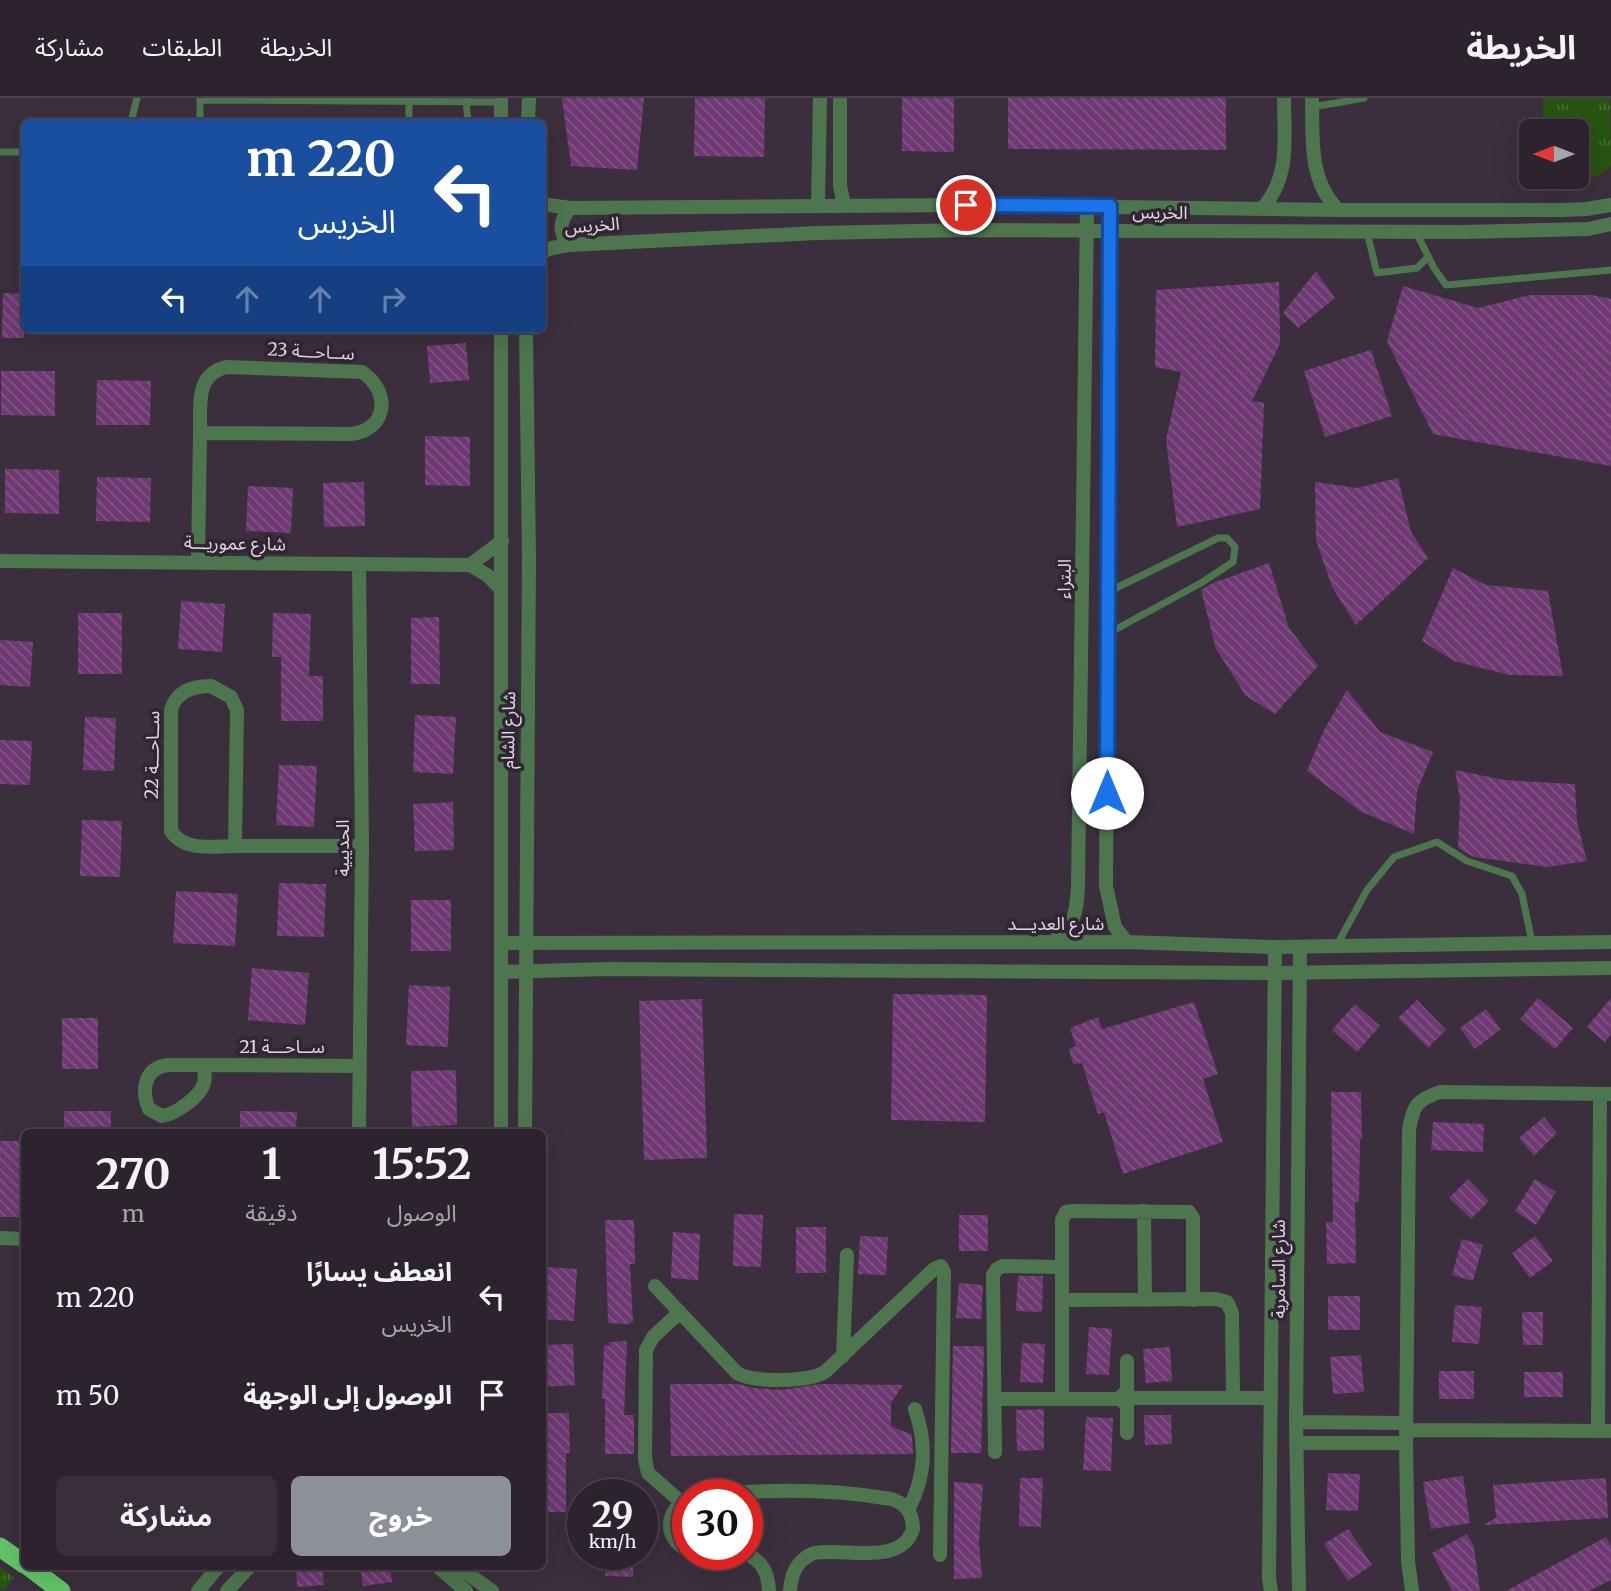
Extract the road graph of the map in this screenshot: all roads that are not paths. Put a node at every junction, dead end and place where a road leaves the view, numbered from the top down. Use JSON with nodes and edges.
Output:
{"nodes":[{"id":1,"x":137,"y":98,"type":"edge"},
{"id":2,"x":529,"y":98,"type":"edge"},
{"id":3,"x":820,"y":98,"type":"edge"},
{"id":4,"x":840,"y":98,"type":"edge"},
{"id":5,"x":1284,"y":98,"type":"edge"},
{"id":6,"x":1364,"y":98,"type":"edge"},
{"id":7,"x":200,"y":99,"type":"edge"},
{"id":8,"x":501,"y":100,"type":"edge"},
{"id":9,"x":409,"y":101,"type":"junction"},
{"id":10,"x":466,"y":102,"type":"junction"},
{"id":11,"x":1312,"y":103,"type":"edge"},
{"id":12,"x":132,"y":119,"type":"edge"},
{"id":13,"x":200,"y":119,"type":"edge"},
{"id":14,"x":409,"y":119,"type":"edge"},
{"id":15,"x":468,"y":119,"type":"edge"},
{"id":16,"x":501,"y":119,"type":"edge"},
{"id":17,"x":528,"y":119,"type":"edge"},
{"id":18,"x":0,"y":152,"type":"edge"},
{"id":19,"x":21,"y":152,"type":"edge"},
{"id":20,"x":546,"y":205,"type":"edge"},
{"id":21,"x":818,"y":205,"type":"junction"},
{"id":22,"x":844,"y":205,"type":"junction"},
{"id":23,"x":1611,"y":205,"type":"edge"},
{"id":24,"x":1087,"y":206,"type":"junction"},
{"id":25,"x":1110,"y":206,"type":"junction"},
{"id":26,"x":570,"y":208,"type":"junction"},
{"id":27,"x":1262,"y":209,"type":"junction"},
{"id":28,"x":1338,"y":211,"type":"junction"},
{"id":29,"x":1611,"y":224,"type":"edge"},
{"id":30,"x":1110,"y":231,"type":"junction"},
{"id":31,"x":1087,"y":232,"type":"junction"},
{"id":32,"x":1367,"y":232,"type":"junction"},
{"id":33,"x":1416,"y":232,"type":"junction"},
{"id":34,"x":568,"y":245,"type":"junction"},
{"id":35,"x":546,"y":251,"type":"edge"},
{"id":36,"x":1428,"y":257,"type":"junction"},
{"id":37,"x":1611,"y":270,"type":"edge"},
{"id":38,"x":501,"y":333,"type":"edge"},
{"id":39,"x":526,"y":333,"type":"edge"},
{"id":40,"x":200,"y":433,"type":"junction"},
{"id":41,"x":502,"y":541,"type":"junction"},
{"id":42,"x":0,"y":561,"type":"edge"},
{"id":43,"x":198,"y":561,"type":"junction"},
{"id":44,"x":359,"y":564,"type":"junction"},
{"id":45,"x":470,"y":565,"type":"junction"},
{"id":46,"x":501,"y":589,"type":"junction"},
{"id":47,"x":1108,"y":592,"type":"junction"},
{"id":48,"x":1109,"y":633,"type":"junction"},
{"id":49,"x":235,"y":846,"type":"junction"},
{"id":50,"x":362,"y":846,"type":"junction"},
{"id":51,"x":1053,"y":942,"type":"junction"},
{"id":52,"x":1126,"y":942,"type":"junction"},
{"id":53,"x":1532,"y":942,"type":"junction"},
{"id":54,"x":1611,"y":942,"type":"edge"},
{"id":55,"x":502,"y":943,"type":"junction"},
{"id":56,"x":526,"y":944,"type":"junction"},
{"id":57,"x":1337,"y":946,"type":"junction"},
{"id":58,"x":1275,"y":947,"type":"junction"},
{"id":59,"x":1300,"y":947,"type":"junction"},
{"id":60,"x":1611,"y":968,"type":"edge"},
{"id":61,"x":526,"y":971,"type":"junction"},
{"id":62,"x":502,"y":972,"type":"junction"},
{"id":63,"x":1275,"y":973,"type":"junction"},
{"id":64,"x":1300,"y":973,"type":"junction"},
{"id":65,"x":203,"y":1065,"type":"junction"},
{"id":66,"x":360,"y":1066,"type":"junction"},
{"id":67,"x":1606,"y":1095,"type":"edge"},
{"id":68,"x":359,"y":1129,"type":"edge"},
{"id":69,"x":501,"y":1129,"type":"edge"},
{"id":70,"x":525,"y":1129,"type":"edge"},
{"id":71,"x":1144,"y":1211,"type":"junction"},
{"id":72,"x":0,"y":1238,"type":"edge"},
{"id":73,"x":21,"y":1239,"type":"edge"},
{"id":74,"x":847,"y":1255,"type":"dead end"},
{"id":75,"x":1062,"y":1267,"type":"junction"},
{"id":76,"x":655,"y":1286,"type":"dead end"},
{"id":77,"x":1062,"y":1300,"type":"junction"},
{"id":78,"x":1144,"y":1300,"type":"junction"},
{"id":79,"x":1193,"y":1300,"type":"junction"},
{"id":80,"x":680,"y":1312,"type":"junction"},
{"id":81,"x":843,"y":1356,"type":"junction"},
{"id":82,"x":1127,"y":1361,"type":"dead end"},
{"id":83,"x":1062,"y":1398,"type":"junction"},
{"id":84,"x":1127,"y":1398,"type":"junction"},
{"id":85,"x":1233,"y":1398,"type":"junction"},
{"id":86,"x":1271,"y":1398,"type":"junction"},
{"id":87,"x":994,"y":1399,"type":"junction"},
{"id":88,"x":915,"y":1409,"type":"dead end"},
{"id":89,"x":1296,"y":1422,"type":"junction"},
{"id":90,"x":1604,"y":1431,"type":"edge"},
{"id":91,"x":1406,"y":1432,"type":"junction"},
{"id":92,"x":1126,"y":1433,"type":"dead end"},
{"id":93,"x":1296,"y":1443,"type":"junction"},
{"id":94,"x":995,"y":1452,"type":"dead end"},
{"id":95,"x":672,"y":1491,"type":"edge"},
{"id":96,"x":763,"y":1492,"type":"edge"},
{"id":97,"x":908,"y":1510,"type":"junction"},
{"id":98,"x":672,"y":1512,"type":"edge"},
{"id":99,"x":672,"y":1534,"type":"edge"},
{"id":100,"x":0,"y":1547,"type":"edge"},
{"id":101,"x":940,"y":1555,"type":"dead end"},
{"id":102,"x":21,"y":1562,"type":"edge"},
{"id":103,"x":763,"y":1566,"type":"edge"},
{"id":104,"x":33,"y":1570,"type":"edge"},
{"id":105,"x":216,"y":1570,"type":"edge"},
{"id":106,"x":246,"y":1570,"type":"edge"},
{"id":107,"x":442,"y":1570,"type":"edge"},
{"id":108,"x":463,"y":1570,"type":"edge"},
{"id":109,"x":61,"y":1591,"type":"edge"},
{"id":110,"x":198,"y":1591,"type":"edge"},
{"id":111,"x":227,"y":1591,"type":"edge"},
{"id":112,"x":466,"y":1591,"type":"edge"},
{"id":113,"x":492,"y":1591,"type":"edge"},
{"id":114,"x":769,"y":1591,"type":"edge"},
{"id":115,"x":790,"y":1591,"type":"edge"},
{"id":116,"x":1271,"y":1591,"type":"edge"},
{"id":117,"x":1299,"y":1591,"type":"edge"},
{"id":118,"x":1412,"y":1591,"type":"edge"}],
"edges":[{"from":1,"to":12,"type":"lane"},
{"from":2,"to":17,"type":"street"},
{"from":3,"to":21,"type":"street"},
{"from":4,"to":22,"type":"street"},
{"from":5,"to":27,"type":"street"},
{"from":6,"to":11,"type":"lane"},
{"from":7,"to":9,"type":"lane"},
{"from":7,"to":13,"type":"lane"},
{"from":8,"to":10,"type":"lane"},
{"from":8,"to":16,"type":"street"},
{"from":9,"to":10,"type":"lane"},
{"from":9,"to":14,"type":"lane"},
{"from":10,"to":15,"type":"lane"},
{"from":11,"to":28,"type":"street"},
{"from":18,"to":19,"type":"lane"},
{"from":20,"to":26,"type":"street","name":"الخريس"},
{"from":21,"to":22,"type":"street","name":"الخريس"},
{"from":21,"to":26,"type":"street","name":"الخريس"},
{"from":22,"to":24,"type":"street","name":"الخريس"},
{"from":23,"to":28,"type":"street","name":"الخريس"},
{"from":24,"to":25,"type":"street","name":"الخريس"},
{"from":24,"to":31,"type":"street","name":"البتراء"},
{"from":25,"to":27,"type":"street","name":"الخريس"},
{"from":25,"to":30,"type":"street"},
{"from":26,"to":34,"type":"street"},
{"from":27,"to":28,"type":"street","name":"الخريس"},
{"from":29,"to":33,"type":"street","name":"الخريس"},
{"from":30,"to":31,"type":"street","name":"الخريس"},
{"from":30,"to":32,"type":"street","name":"الخريس"},
{"from":30,"to":47,"type":"street"},
{"from":31,"to":34,"type":"street","name":"الخريس"},
{"from":31,"to":51,"type":"street","name":"البتراء"},
{"from":32,"to":33,"type":"street","name":"الخريس"},
{"from":32,"to":36,"type":"lane"},
{"from":33,"to":36,"type":"lane"},
{"from":34,"to":35,"type":"street","name":"الخريس"},
{"from":36,"to":37,"type":"lane"},
{"from":38,"to":41,"type":"street","name":"شارع الشام"},
{"from":39,"to":56,"type":"street","name":"شارع الشام"},
{"from":40,"to":40,"type":"street","name":"ســاحـــة 23"},
{"from":40,"to":43,"type":"street","name":"ســاحـــة 23"},
{"from":41,"to":45,"type":"street"},
{"from":41,"to":46,"type":"street","name":"شارع الشام"},
{"from":42,"to":43,"type":"street","name":"شارع عموريـــة"},
{"from":43,"to":44,"type":"street","name":"شارع عموريـــة"},
{"from":44,"to":45,"type":"street","name":"شارع عموريـــة"},
{"from":44,"to":50,"type":"street","name":"الحديبية"},
{"from":45,"to":46,"type":"street"},
{"from":46,"to":55,"type":"street","name":"شارع الشام"},
{"from":47,"to":48,"type":"street"},
{"from":47,"to":48,"type":"lane"},
{"from":48,"to":52,"type":"street"},
{"from":49,"to":49,"type":"street","name":"ســاحـــة 22"},
{"from":49,"to":50,"type":"street","name":"ســاحـــة 22"},
{"from":50,"to":66,"type":"street","name":"الحديبية"},
{"from":51,"to":52,"type":"street","name":"شارع العديـــد"},
{"from":51,"to":56,"type":"street","name":"شارع العديـــد"},
{"from":52,"to":58,"type":"street","name":"شارع العديـــد"},
{"from":53,"to":54,"type":"street","name":"شارع العديـــد"},
{"from":53,"to":57,"type":"street","name":"شارع العديـــد"},
{"from":53,"to":57,"type":"lane"},
{"from":55,"to":56,"type":"street","name":"شارع العديـــد"},
{"from":55,"to":62,"type":"street","name":"شارع الشام"},
{"from":56,"to":61,"type":"street","name":"شارع الشام"},
{"from":57,"to":59,"type":"street","name":"شارع العديـــد"},
{"from":58,"to":59,"type":"street","name":"شارع العديـــد"},
{"from":58,"to":63,"type":"street","name":"شارع السامرية"},
{"from":59,"to":64,"type":"street","name":"شارع السامرية"},
{"from":60,"to":64,"type":"street"},
{"from":61,"to":62,"type":"street"},
{"from":61,"to":63,"type":"street"},
{"from":61,"to":70,"type":"street","name":"شارع الشام"},
{"from":62,"to":69,"type":"street","name":"شارع الشام"},
{"from":63,"to":64,"type":"street"},
{"from":63,"to":86,"type":"street","name":"شارع السامرية"},
{"from":64,"to":89,"type":"street","name":"شارع السامرية"},
{"from":65,"to":65,"type":"street","name":"ســاحـــة 21"},
{"from":65,"to":66,"type":"street","name":"ســاحـــة 21"},
{"from":66,"to":68,"type":"street","name":"الحديبية"},
{"from":67,"to":90,"type":"street"},
{"from":67,"to":91,"type":"street"},
{"from":71,"to":75,"type":"street"},
{"from":71,"to":78,"type":"street"},
{"from":71,"to":79,"type":"street"},
{"from":72,"to":73,"type":"street"},
{"from":74,"to":81,"type":"street"},
{"from":75,"to":77,"type":"street"},
{"from":75,"to":87,"type":"street"},
{"from":76,"to":80,"type":"street"},
{"from":77,"to":78,"type":"street"},
{"from":77,"to":83,"type":"street"},
{"from":78,"to":79,"type":"street"},
{"from":79,"to":85,"type":"street"},
{"from":80,"to":81,"type":"street"},
{"from":80,"to":95,"type":"street"},
{"from":81,"to":101,"type":"street"},
{"from":82,"to":84,"type":"street"},
{"from":83,"to":84,"type":"street"},
{"from":83,"to":87,"type":"street"},
{"from":84,"to":85,"type":"street"},
{"from":84,"to":92,"type":"street"},
{"from":85,"to":86,"type":"street"},
{"from":86,"to":116,"type":"street","name":"شارع السامرية"},
{"from":87,"to":94,"type":"street"},
{"from":88,"to":97,"type":"street"},
{"from":89,"to":91,"type":"street"},
{"from":89,"to":93,"type":"street","name":"شارع السامرية"},
{"from":90,"to":91,"type":"street"},
{"from":91,"to":93,"type":"street"},
{"from":91,"to":118,"type":"street"},
{"from":93,"to":117,"type":"street","name":"شارع السامرية"},
{"from":96,"to":97,"type":"street"},
{"from":97,"to":115,"type":"street"},
{"from":98,"to":99,"type":"street"},
{"from":100,"to":102,"type":"highway"},
{"from":103,"to":114,"type":"street"},
{"from":104,"to":109,"type":"highway"},
{"from":105,"to":110,"type":"street"},
{"from":106,"to":111,"type":"street"},
{"from":107,"to":112,"type":"street"},
{"from":108,"to":113,"type":"street"}]}
